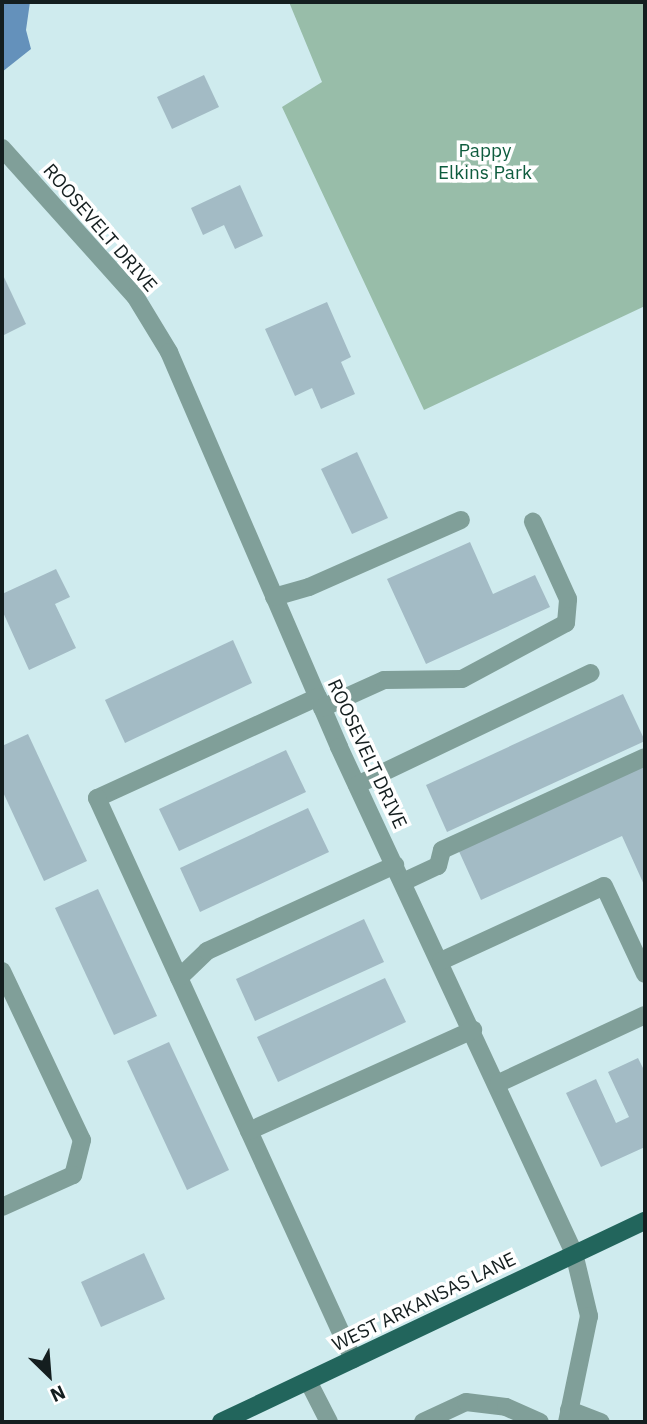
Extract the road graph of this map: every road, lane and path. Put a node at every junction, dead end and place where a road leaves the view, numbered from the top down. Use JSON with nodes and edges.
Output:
{"nodes":[{"id":1,"x":2,"y":148,"type":"edge"},
{"id":2,"x":461,"y":520,"type":"dead end"},
{"id":3,"x":533,"y":522,"type":"dead end"},
{"id":4,"x":274,"y":597,"type":"junction"},
{"id":5,"x":591,"y":673,"type":"dead end"},
{"id":6,"x":320,"y":703,"type":"junction"},
{"id":7,"x":645,"y":757,"type":"edge"},
{"id":8,"x":357,"y":785,"type":"junction"},
{"id":9,"x":395,"y":865,"type":"junction"},
{"id":10,"x":403,"y":882,"type":"junction"},
{"id":11,"x":441,"y":961,"type":"junction"},
{"id":12,"x":2,"y":971,"type":"edge"},
{"id":13,"x":645,"y":974,"type":"edge"},
{"id":14,"x":179,"y":978,"type":"junction"},
{"id":15,"x":645,"y":1014,"type":"edge"},
{"id":16,"x":473,"y":1030,"type":"junction"},
{"id":17,"x":499,"y":1083,"type":"junction"},
{"id":18,"x":250,"y":1131,"type":"junction"},
{"id":19,"x":2,"y":1207,"type":"edge"},
{"id":20,"x":645,"y":1221,"type":"edge"},
{"id":21,"x":575,"y":1254,"type":"junction"},
{"id":22,"x":354,"y":1359,"type":"junction"},
{"id":23,"x":309,"y":1381,"type":"junction"},
{"id":24,"x":568,"y":1416,"type":"edge"},
{"id":25,"x":221,"y":1422,"type":"edge"},
{"id":26,"x":329,"y":1422,"type":"edge"},
{"id":27,"x":423,"y":1422,"type":"edge"},
{"id":28,"x":540,"y":1422,"type":"edge"},
{"id":29,"x":601,"y":1422,"type":"edge"}],
"edges":[{"from":1,"to":4,"type":"street","name":"ROOSEVELT DRIVE"},
{"from":2,"to":4,"type":"street"},
{"from":3,"to":6,"type":"street"},
{"from":4,"to":6,"type":"street","name":"ROOSEVELT DRIVE"},
{"from":5,"to":8,"type":"street"},
{"from":6,"to":8,"type":"street","name":"ROOSEVELT DRIVE"},
{"from":6,"to":14,"type":"street"},
{"from":7,"to":10,"type":"street"},
{"from":8,"to":9,"type":"street","name":"ROOSEVELT DRIVE"},
{"from":9,"to":10,"type":"street","name":"ROOSEVELT DRIVE"},
{"from":9,"to":14,"type":"street"},
{"from":10,"to":11,"type":"street","name":"ROOSEVELT DRIVE"},
{"from":11,"to":13,"type":"street"},
{"from":11,"to":16,"type":"street","name":"ROOSEVELT DRIVE"},
{"from":12,"to":19,"type":"street"},
{"from":14,"to":18,"type":"street"},
{"from":15,"to":17,"type":"street"},
{"from":16,"to":17,"type":"street","name":"ROOSEVELT DRIVE"},
{"from":16,"to":18,"type":"street"},
{"from":17,"to":21,"type":"street","name":"ROOSEVELT DRIVE"},
{"from":18,"to":22,"type":"street"},
{"from":20,"to":21,"type":"main road","name":"WEST ARKANSAS LANE"},
{"from":21,"to":22,"type":"main road","name":"WEST ARKANSAS LANE"},
{"from":21,"to":24,"type":"street","name":"ROOSEVELT DRIVE"},
{"from":22,"to":23,"type":"main road","name":"WEST ARKANSAS LANE"},
{"from":23,"to":25,"type":"main road","name":"WEST ARKANSAS LANE"},
{"from":23,"to":26,"type":"street"},
{"from":24,"to":29,"type":"street"},
{"from":27,"to":28,"type":"street"}]}
